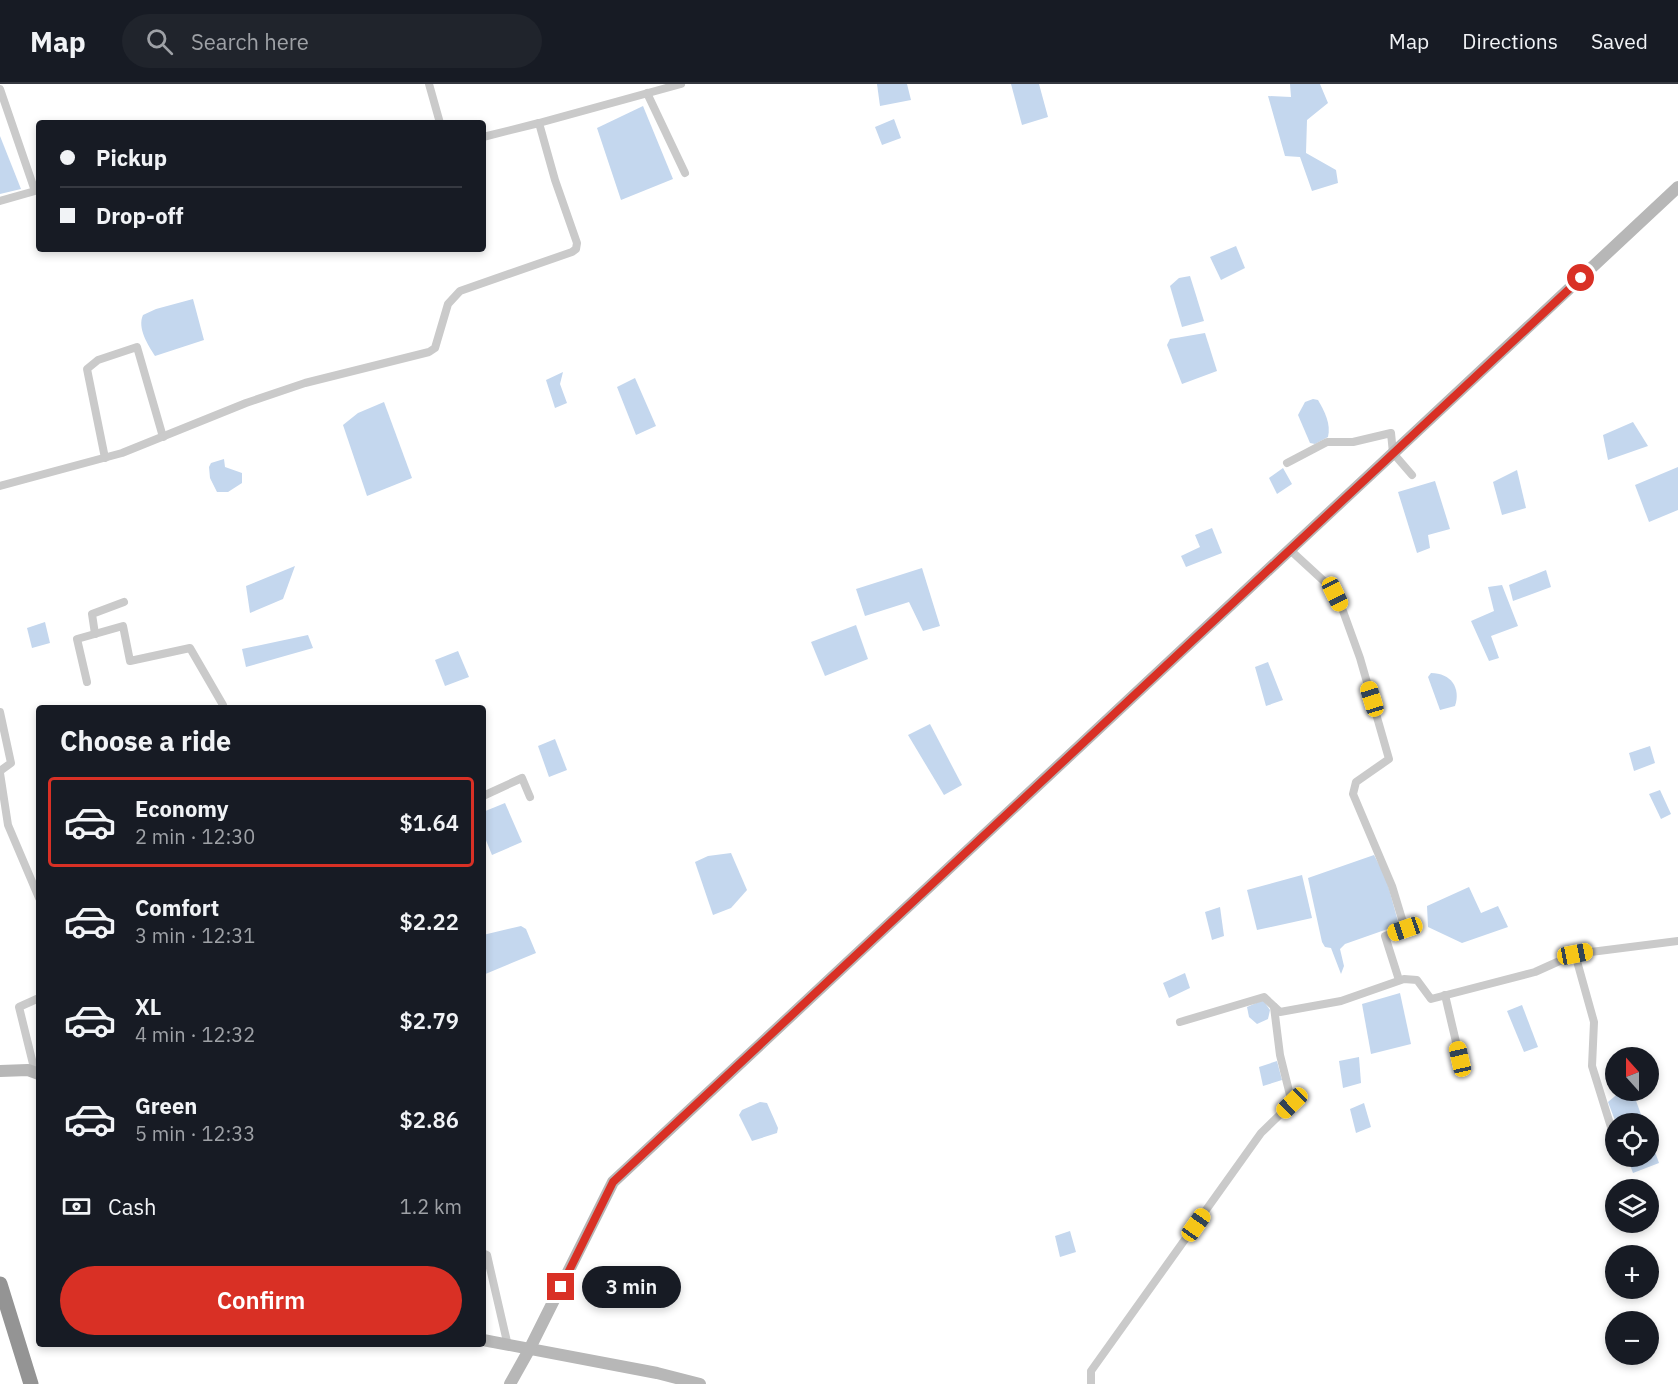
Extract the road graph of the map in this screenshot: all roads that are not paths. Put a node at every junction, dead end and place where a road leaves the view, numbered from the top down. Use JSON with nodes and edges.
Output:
{"nodes":[{"id":1,"x":429,"y":84,"type":"edge"},
{"id":2,"x":681,"y":84,"type":"edge"},
{"id":3,"x":0,"y":89,"type":"edge"},
{"id":4,"x":647,"y":93,"type":"junction"},
{"id":5,"x":439,"y":120,"type":"edge"},
{"id":6,"x":539,"y":123,"type":"junction"},
{"id":7,"x":486,"y":136,"type":"edge"},
{"id":8,"x":685,"y":173,"type":"dead end"},
{"id":9,"x":1678,"y":187,"type":"edge"},
{"id":10,"x":0,"y":201,"type":"edge"},
{"id":11,"x":163,"y":437,"type":"junction"},
{"id":12,"x":1393,"y":453,"type":"junction"},
{"id":13,"x":105,"y":458,"type":"junction"},
{"id":14,"x":1287,"y":463,"type":"dead end"},
{"id":15,"x":1412,"y":475,"type":"dead end"},
{"id":16,"x":0,"y":486,"type":"edge"},
{"id":17,"x":1289,"y":549,"type":"junction"},
{"id":18,"x":124,"y":602,"type":"dead end"},
{"id":19,"x":95,"y":634,"type":"junction"},
{"id":20,"x":87,"y":682,"type":"dead end"},
{"id":21,"x":223,"y":705,"type":"dead end"},
{"id":22,"x":0,"y":712,"type":"edge"},
{"id":23,"x":0,"y":772,"type":"edge"},
{"id":24,"x":486,"y":795,"type":"edge"},
{"id":25,"x":530,"y":797,"type":"dead end"},
{"id":26,"x":35,"y":883,"type":"edge"},
{"id":27,"x":1678,"y":941,"type":"edge"},
{"id":28,"x":1575,"y":954,"type":"junction"},
{"id":29,"x":1400,"y":980,"type":"junction"},
{"id":30,"x":1445,"y":995,"type":"junction"},
{"id":31,"x":36,"y":999,"type":"edge"},
{"id":32,"x":1274,"y":1007,"type":"junction"},
{"id":33,"x":1180,"y":1022,"type":"dead end"},
{"id":34,"x":1460,"y":1059,"type":"dead end"},
{"id":35,"x":36,"y":1069,"type":"edge"},
{"id":36,"x":0,"y":1071,"type":"edge"},
{"id":37,"x":36,"y":1073,"type":"edge"},
{"id":38,"x":1607,"y":1113,"type":"edge"},
{"id":39,"x":486,"y":1254,"type":"edge"},
{"id":40,"x":0,"y":1284,"type":"edge"},
{"id":41,"x":486,"y":1341,"type":"edge"},
{"id":42,"x":508,"y":1346,"type":"junction"},
{"id":43,"x":530,"y":1350,"type":"junction"},
{"id":44,"x":31,"y":1384,"type":"edge"},
{"id":45,"x":510,"y":1384,"type":"edge"},
{"id":46,"x":698,"y":1384,"type":"edge"},
{"id":47,"x":1091,"y":1384,"type":"edge"}],
"edges":[{"from":1,"to":5,"type":"street"},
{"from":2,"to":4,"type":"street"},
{"from":3,"to":10,"type":"street"},
{"from":4,"to":6,"type":"street"},
{"from":4,"to":8,"type":"street"},
{"from":6,"to":7,"type":"street"},
{"from":6,"to":11,"type":"street"},
{"from":9,"to":12,"type":"street"},
{"from":11,"to":13,"type":"street"},
{"from":11,"to":13,"type":"street"},
{"from":12,"to":14,"type":"street"},
{"from":12,"to":15,"type":"street"},
{"from":12,"to":17,"type":"street"},
{"from":13,"to":16,"type":"street"},
{"from":17,"to":29,"type":"street"},
{"from":17,"to":43,"type":"street"},
{"from":18,"to":19,"type":"street"},
{"from":19,"to":20,"type":"street"},
{"from":19,"to":21,"type":"street"},
{"from":22,"to":23,"type":"street"},
{"from":23,"to":26,"type":"street"},
{"from":24,"to":25,"type":"street"},
{"from":27,"to":28,"type":"street"},
{"from":28,"to":30,"type":"street"},
{"from":28,"to":38,"type":"street"},
{"from":29,"to":30,"type":"street"},
{"from":29,"to":32,"type":"street"},
{"from":30,"to":34,"type":"street"},
{"from":31,"to":35,"type":"street"},
{"from":32,"to":33,"type":"street"},
{"from":32,"to":47,"type":"street"},
{"from":36,"to":37,"type":"street"},
{"from":39,"to":42,"type":"street"},
{"from":40,"to":44,"type":"highway"},
{"from":41,"to":42,"type":"street"},
{"from":42,"to":43,"type":"street"},
{"from":43,"to":45,"type":"street"},
{"from":43,"to":46,"type":"street"}]}
